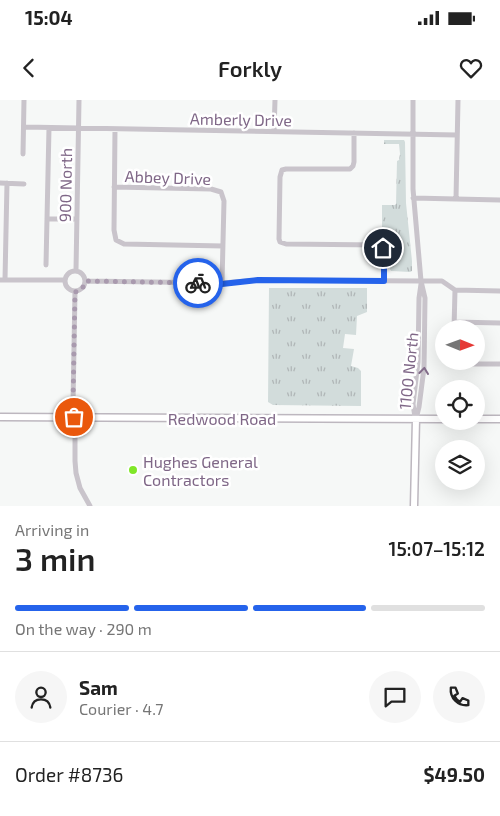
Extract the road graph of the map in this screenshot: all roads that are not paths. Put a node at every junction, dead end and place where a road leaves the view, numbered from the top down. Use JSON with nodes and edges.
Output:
{"nodes":[{"id":1,"x":24,"y":100,"type":"edge"},
{"id":2,"x":79,"y":100,"type":"edge"},
{"id":3,"x":275,"y":100,"type":"edge"},
{"id":4,"x":413,"y":100,"type":"edge"},
{"id":5,"x":458,"y":100,"type":"edge"},
{"id":6,"x":24,"y":128,"type":"junction"},
{"id":7,"x":49,"y":128,"type":"junction"},
{"id":8,"x":78,"y":128,"type":"junction"},
{"id":9,"x":115,"y":129,"type":"junction"},
{"id":10,"x":274,"y":132,"type":"junction"},
{"id":11,"x":354,"y":133,"type":"junction"},
{"id":12,"x":413,"y":134,"type":"junction"},
{"id":13,"x":457,"y":135,"type":"junction"},
{"id":14,"x":23,"y":154,"type":"dead end"},
{"id":15,"x":0,"y":183,"type":"edge"},
{"id":16,"x":7,"y":183,"type":"junction"},
{"id":17,"x":24,"y":184,"type":"dead end"},
{"id":18,"x":114,"y":187,"type":"junction"},
{"id":19,"x":413,"y":198,"type":"junction"},
{"id":20,"x":456,"y":199,"type":"junction"},
{"id":21,"x":500,"y":200,"type":"edge"},
{"id":22,"x":47,"y":219,"type":"junction"},
{"id":23,"x":76,"y":219,"type":"junction"},
{"id":24,"x":223,"y":246,"type":"junction"},
{"id":25,"x":46,"y":265,"type":"dead end"},
{"id":26,"x":76,"y":270,"type":"junction"},
{"id":27,"x":3,"y":280,"type":"edge"},
{"id":28,"x":65,"y":280,"type":"junction"},
{"id":29,"x":86,"y":281,"type":"junction"},
{"id":30,"x":384,"y":281,"type":"junction"},
{"id":31,"x":421,"y":281,"type":"junction"},
{"id":32,"x":222,"y":284,"type":"junction"},
{"id":33,"x":455,"y":290,"type":"junction"},
{"id":34,"x":500,"y":290,"type":"edge"},
{"id":35,"x":75,"y":292,"type":"junction"},
{"id":36,"x":454,"y":320,"type":"edge"},
{"id":37,"x":485,"y":323,"type":"edge"},
{"id":38,"x":500,"y":323,"type":"edge"},
{"id":39,"x":485,"y":363,"type":"edge"},
{"id":40,"x":500,"y":364,"type":"edge"},
{"id":41,"x":0,"y":417,"type":"edge"},
{"id":42,"x":74,"y":417,"type":"junction"},
{"id":43,"x":416,"y":419,"type":"junction"},
{"id":44,"x":435,"y":419,"type":"edge"},
{"id":45,"x":485,"y":419,"type":"edge"},
{"id":46,"x":500,"y":419,"type":"edge"},
{"id":47,"x":90,"y":506,"type":"edge"},
{"id":48,"x":414,"y":506,"type":"edge"}],
"edges":[{"from":1,"to":6,"type":"street"},
{"from":2,"to":8,"type":"street","name":"900 North"},
{"from":3,"to":10,"type":"street"},
{"from":4,"to":12,"type":"street","name":"1100 North"},
{"from":5,"to":13,"type":"street"},
{"from":6,"to":7,"type":"street","name":"Amberly Drive"},
{"from":6,"to":14,"type":"street"},
{"from":7,"to":8,"type":"street","name":"Amberly Drive"},
{"from":7,"to":22,"type":"street"},
{"from":8,"to":9,"type":"street","name":"Amberly Drive"},
{"from":8,"to":23,"type":"street","name":"900 North"},
{"from":9,"to":10,"type":"street","name":"Amberly Drive"},
{"from":9,"to":18,"type":"street"},
{"from":10,"to":11,"type":"street","name":"Amberly Drive"},
{"from":11,"to":12,"type":"street","name":"Amberly Drive"},
{"from":11,"to":30,"type":"street"},
{"from":12,"to":13,"type":"street","name":"Amberly Drive"},
{"from":12,"to":19,"type":"street","name":"1100 North"},
{"from":13,"to":20,"type":"street"},
{"from":15,"to":16,"type":"street"},
{"from":16,"to":17,"type":"street"},
{"from":16,"to":27,"type":"street"},
{"from":18,"to":24,"type":"street"},
{"from":18,"to":24,"type":"street","name":"Abbey Drive"},
{"from":19,"to":20,"type":"street"},
{"from":19,"to":31,"type":"street","name":"1100 North"},
{"from":20,"to":21,"type":"street"},
{"from":22,"to":23,"type":"street"},
{"from":22,"to":25,"type":"street"},
{"from":23,"to":26,"type":"street","name":"900 North"},
{"from":24,"to":32,"type":"street"},
{"from":26,"to":28,"type":"street"},
{"from":26,"to":29,"type":"street"},
{"from":27,"to":28,"type":"street"},
{"from":28,"to":35,"type":"street"},
{"from":29,"to":32,"type":"street"},
{"from":29,"to":35,"type":"street"},
{"from":30,"to":31,"type":"street"},
{"from":30,"to":32,"type":"street"},
{"from":31,"to":33,"type":"street"},
{"from":31,"to":43,"type":"street","name":"1100 North"},
{"from":33,"to":34,"type":"street"},
{"from":33,"to":36,"type":"street"},
{"from":35,"to":42,"type":"street"},
{"from":37,"to":38,"type":"street"},
{"from":39,"to":40,"type":"street"},
{"from":41,"to":42,"type":"main road","name":"Redwood Road"},
{"from":42,"to":43,"type":"main road","name":"Redwood Road"},
{"from":42,"to":47,"type":"street"},
{"from":43,"to":44,"type":"main road","name":"Redwood Road"},
{"from":43,"to":48,"type":"main road"},
{"from":45,"to":46,"type":"main road"}]}
